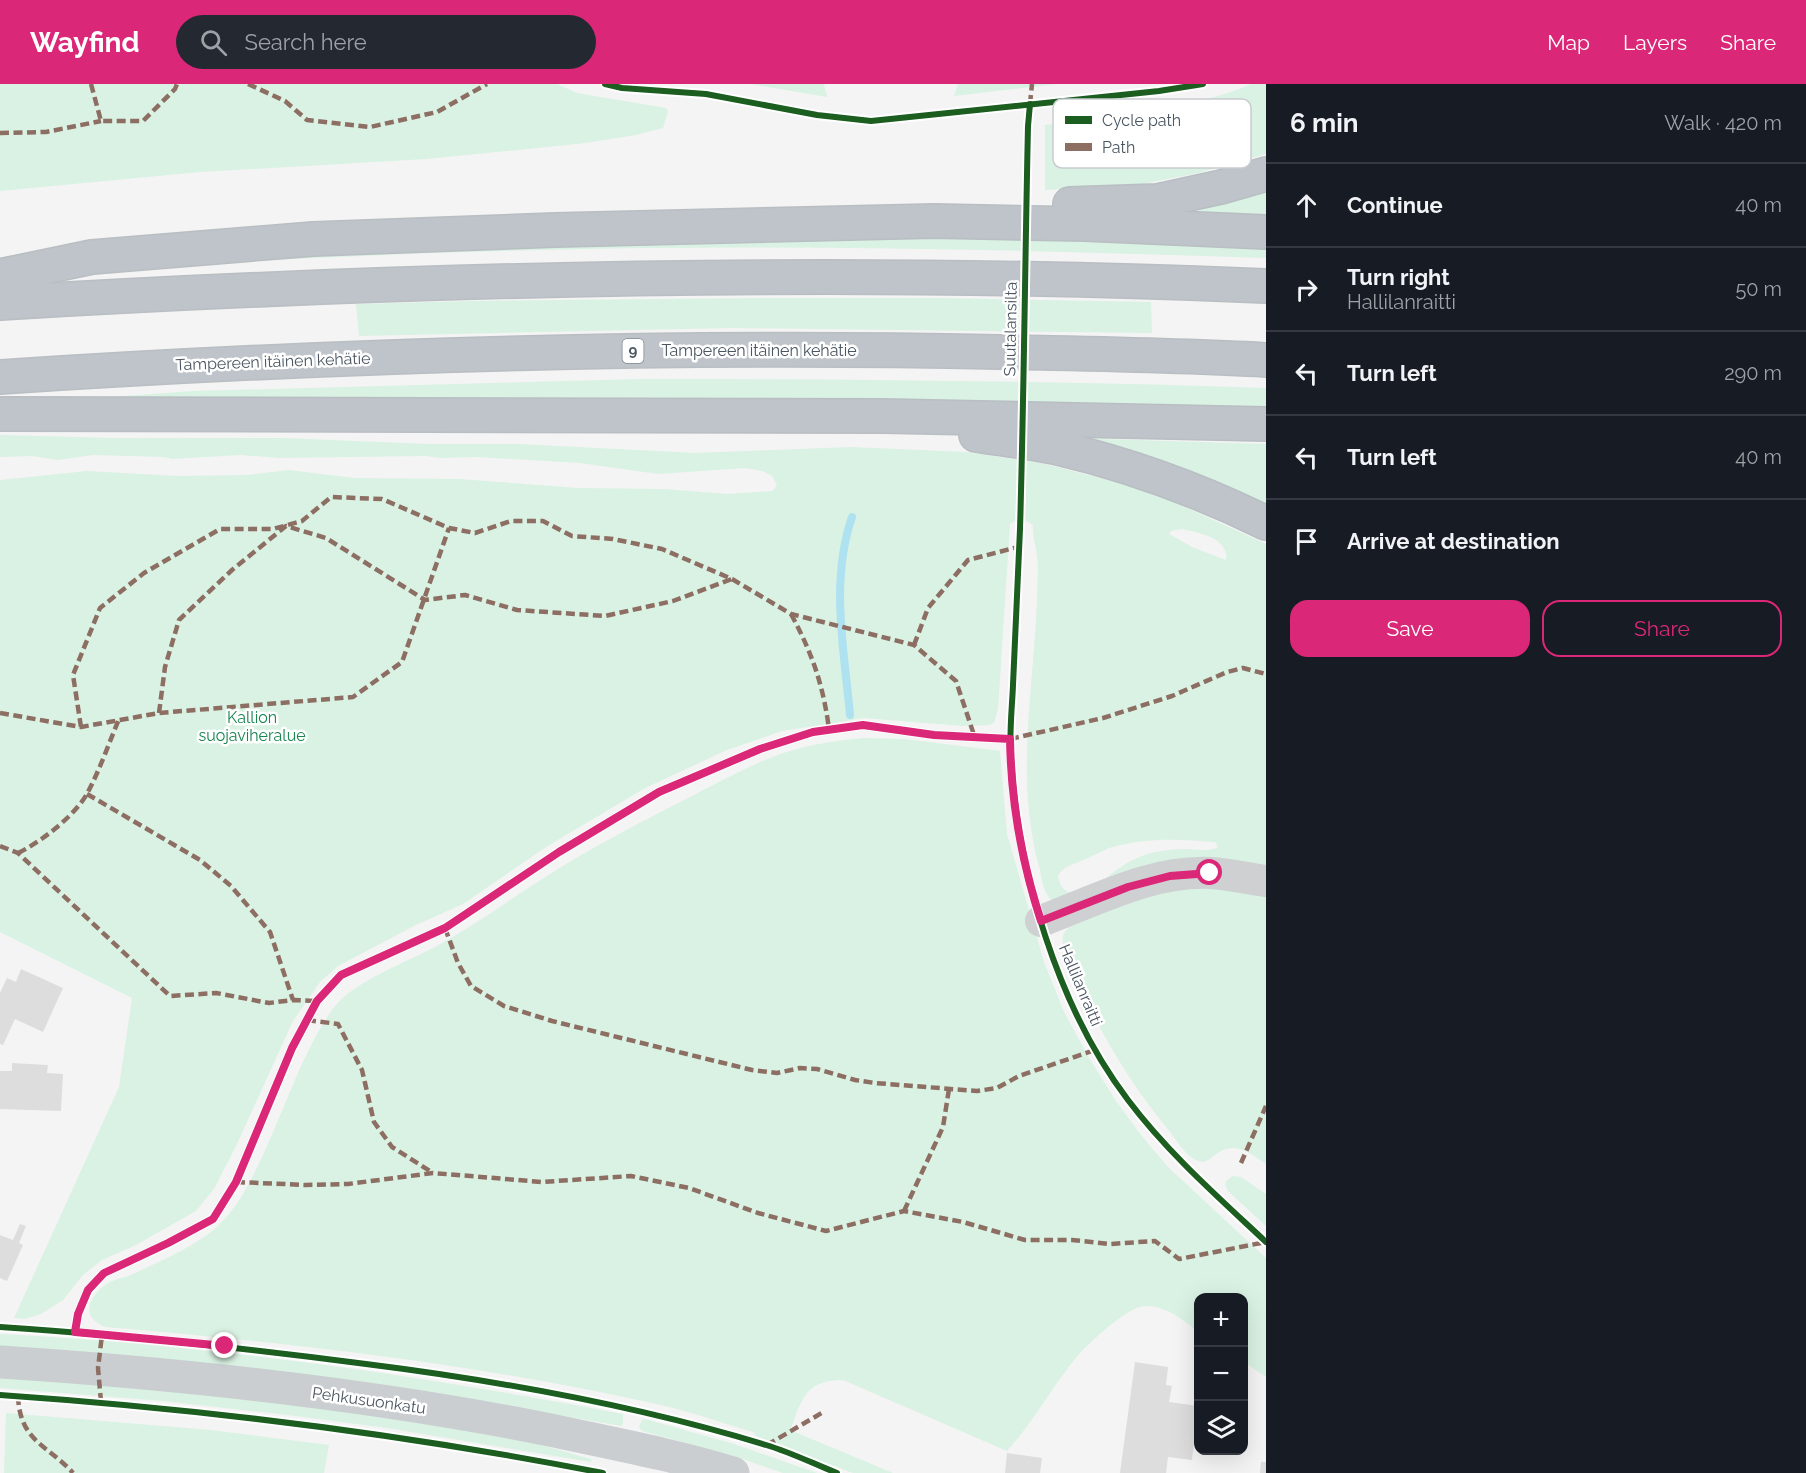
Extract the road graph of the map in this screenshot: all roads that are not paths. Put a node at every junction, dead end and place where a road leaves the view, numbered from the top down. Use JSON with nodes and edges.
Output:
{"nodes":[{"id":1,"x":1266,"y":174,"type":"edge"},
{"id":2,"x":934,"y":221,"type":"junction"},
{"id":3,"x":1266,"y":232,"type":"edge"},
{"id":4,"x":0,"y":276,"type":"edge"},
{"id":5,"x":1266,"y":286,"type":"edge"},
{"id":6,"x":0,"y":303,"type":"edge"},
{"id":7,"x":1266,"y":360,"type":"edge"},
{"id":8,"x":0,"y":377,"type":"edge"},
{"id":9,"x":0,"y":414,"type":"edge"},
{"id":10,"x":883,"y":416,"type":"junction"},
{"id":11,"x":1266,"y":424,"type":"edge"},
{"id":12,"x":1266,"y":523,"type":"edge"},
{"id":13,"x":1266,"y":881,"type":"edge"},
{"id":14,"x":1041,"y":921,"type":"dead end"},
{"id":15,"x":0,"y":1362,"type":"edge"},
{"id":16,"x":677,"y":1465,"type":"edge"},
{"id":17,"x":733,"y":1473,"type":"edge"}],
"edges":[{"from":1,"to":2,"type":"highway"},
{"from":2,"to":3,"type":"highway"},
{"from":2,"to":4,"type":"highway"},
{"from":5,"to":6,"type":"highway"},
{"from":7,"to":8,"type":"highway","name":"Tampereen itäinen kehätie","number":"9"},
{"from":9,"to":10,"type":"highway"},
{"from":10,"to":11,"type":"highway"},
{"from":10,"to":12,"type":"highway"},
{"from":13,"to":14,"type":"lane"},
{"from":15,"to":16,"type":"main road","name":"Pehkusuonkatu"},
{"from":16,"to":17,"type":"main road","name":"Pehkusuonkatu"}]}
